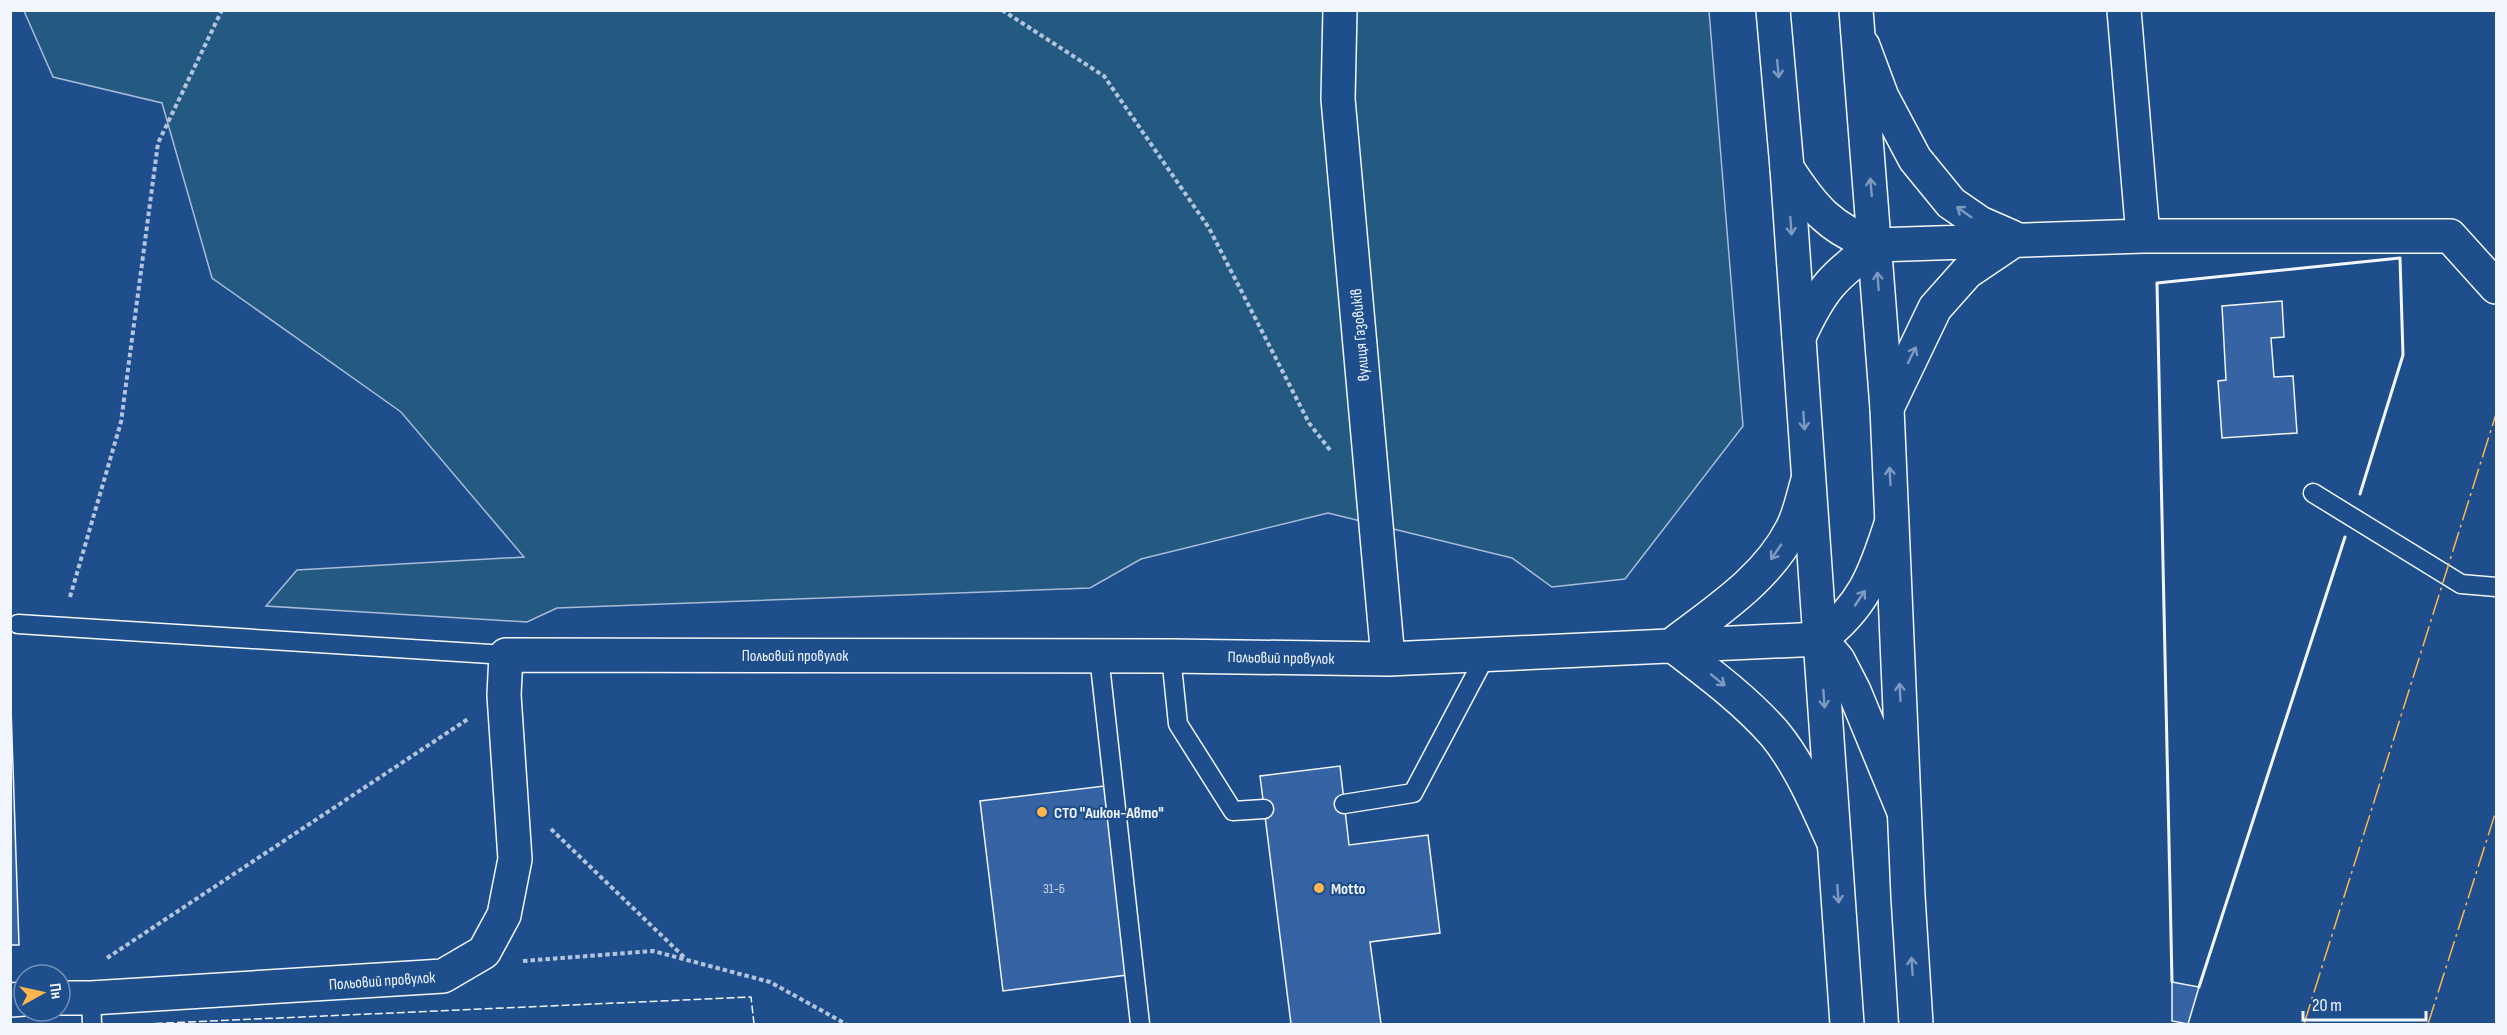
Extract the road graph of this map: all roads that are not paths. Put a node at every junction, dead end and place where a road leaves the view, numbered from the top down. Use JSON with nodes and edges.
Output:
{"nodes":[{"id":1,"x":1340,"y":10,"type":"edge"},
{"id":2,"x":1773,"y":10,"type":"edge"},
{"id":3,"x":2124,"y":10,"type":"edge"},
{"id":4,"x":1857,"y":22,"type":"edge"},
{"id":5,"x":1787,"y":168,"type":"junction"},
{"id":6,"x":2143,"y":236,"type":"junction"},
{"id":7,"x":2016,"y":239,"type":"junction"},
{"id":8,"x":1875,"y":245,"type":"junction"},
{"id":9,"x":2496,"y":287,"type":"edge"},
{"id":10,"x":1799,"y":337,"type":"junction"},
{"id":11,"x":1887,"y":408,"type":"junction"},
{"id":12,"x":1808,"y":480,"type":"junction"},
{"id":13,"x":2313,"y":493,"type":"dead end"},
{"id":14,"x":1892,"y":519,"type":"junction"},
{"id":15,"x":2496,"y":587,"type":"edge"},
{"id":16,"x":18,"y":624,"type":"dead end"},
{"id":17,"x":1820,"y":639,"type":"junction"},
{"id":18,"x":1672,"y":645,"type":"junction"},
{"id":19,"x":506,"y":655,"type":"junction"},
{"id":20,"x":1486,"y":655,"type":"junction"},
{"id":21,"x":1099,"y":656,"type":"junction"},
{"id":22,"x":1172,"y":656,"type":"junction"},
{"id":23,"x":1388,"y":659,"type":"junction"},
{"id":24,"x":1344,"y":804,"type":"dead end"},
{"id":25,"x":1264,"y":810,"type":"dead end"},
{"id":26,"x":1904,"y":812,"type":"junction"},
{"id":27,"x":1834,"y":843,"type":"junction"},
{"id":28,"x":81,"y":1007,"type":"edge"},
{"id":29,"x":1140,"y":1024,"type":"edge"},
{"id":30,"x":1847,"y":1024,"type":"edge"},
{"id":31,"x":1916,"y":1024,"type":"edge"}],
"edges":[{"from":1,"to":23,"type":"main road","name":"вулиця Газовиків"},
{"from":2,"to":5,"type":"main road","one_way":true},
{"from":3,"to":6,"type":"main road"},
{"from":7,"to":4,"type":"main road","one_way":true},
{"from":8,"to":4,"type":"main road","one_way":true},
{"from":5,"to":8,"type":"main road"},
{"from":5,"to":10,"type":"main road","one_way":true},
{"from":6,"to":7,"type":"main road"},
{"from":6,"to":9,"type":"main road"},
{"from":7,"to":8,"type":"main road"},
{"from":11,"to":7,"type":"main road","one_way":true},
{"from":8,"to":10,"type":"main road"},
{"from":11,"to":8,"type":"main road","one_way":true},
{"from":10,"to":12,"type":"main road","one_way":true},
{"from":14,"to":11,"type":"main road","one_way":true},
{"from":12,"to":17,"type":"main road"},
{"from":12,"to":18,"type":"main road","one_way":true},
{"from":13,"to":15,"type":"lane"},
{"from":17,"to":14,"type":"main road","one_way":true},
{"from":26,"to":14,"type":"main road","one_way":true},
{"from":16,"to":19,"type":"lane"},
{"from":17,"to":18,"type":"main road","name":"Польовий провулок"},
{"from":17,"to":26,"type":"main road"},
{"from":17,"to":27,"type":"main road","one_way":true},
{"from":18,"to":20,"type":"main road","name":"Польовий провулок"},
{"from":18,"to":27,"type":"main road","one_way":true},
{"from":19,"to":21,"type":"main road","name":"Польовий провулок"},
{"from":19,"to":28,"type":"main road","name":"Польовий провулок"},
{"from":20,"to":23,"type":"main road","name":"Польовий провулок"},
{"from":20,"to":24,"type":"lane"},
{"from":21,"to":22,"type":"main road","name":"Польовий провулок"},
{"from":21,"to":29,"type":"lane"},
{"from":22,"to":23,"type":"main road","name":"Польовий провулок"},
{"from":22,"to":25,"type":"lane"},
{"from":31,"to":26,"type":"main road","one_way":true},
{"from":27,"to":30,"type":"main road","one_way":true}]}
